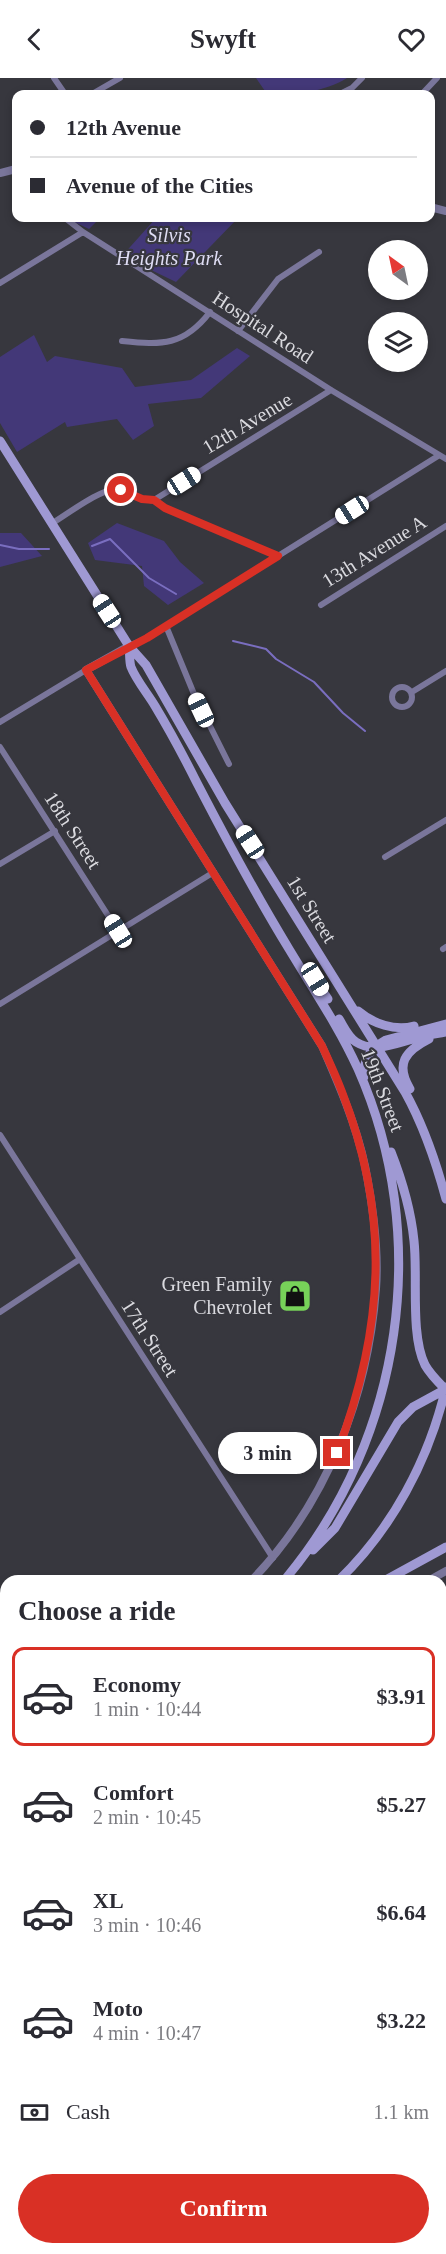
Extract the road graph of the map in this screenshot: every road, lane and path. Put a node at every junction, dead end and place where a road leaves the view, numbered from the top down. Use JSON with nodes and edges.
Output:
{"nodes":[{"id":1,"x":120,"y":78,"type":"edge"},
{"id":2,"x":362,"y":78,"type":"edge"},
{"id":3,"x":437,"y":78,"type":"edge"},
{"id":4,"x":99,"y":90,"type":"edge"},
{"id":5,"x":347,"y":90,"type":"edge"},
{"id":6,"x":426,"y":90,"type":"edge"},
{"id":7,"x":70,"y":222,"type":"edge"},
{"id":8,"x":83,"y":232,"type":"junction"},
{"id":9,"x":319,"y":252,"type":"dead end"},
{"id":10,"x":0,"y":283,"type":"edge"},
{"id":11,"x":210,"y":312,"type":"junction"},
{"id":12,"x":238,"y":331,"type":"junction"},
{"id":13,"x":122,"y":340,"type":"dead end"},
{"id":14,"x":331,"y":390,"type":"junction"},
{"id":15,"x":0,"y":441,"type":"edge"},
{"id":16,"x":438,"y":456,"type":"junction"},
{"id":17,"x":446,"y":459,"type":"edge"},
{"id":18,"x":154,"y":500,"type":"junction"},
{"id":19,"x":51,"y":524,"type":"junction"},
{"id":20,"x":446,"y":526,"type":"edge"},
{"id":21,"x":278,"y":556,"type":"junction"},
{"id":22,"x":321,"y":605,"type":"dead end"},
{"id":23,"x":166,"y":626,"type":"junction"},
{"id":24,"x":129,"y":646,"type":"junction"},
{"id":25,"x":86,"y":670,"type":"junction"},
{"id":26,"x":446,"y":671,"type":"edge"},
{"id":27,"x":412,"y":692,"type":"dead end"},
{"id":28,"x":0,"y":723,"type":"edge"},
{"id":29,"x":0,"y":747,"type":"edge"},
{"id":30,"x":229,"y":764,"type":"dead end"},
{"id":31,"x":446,"y":820,"type":"edge"},
{"id":32,"x":54,"y":831,"type":"junction"},
{"id":33,"x":385,"y":857,"type":"dead end"},
{"id":34,"x":0,"y":864,"type":"edge"},
{"id":35,"x":214,"y":872,"type":"junction"},
{"id":36,"x":272,"y":921,"type":"junction"},
{"id":37,"x":118,"y":931,"type":"junction"},
{"id":38,"x":0,"y":1004,"type":"edge"},
{"id":39,"x":350,"y":1004,"type":"junction"},
{"id":40,"x":446,"y":1019,"type":"edge"},
{"id":41,"x":445,"y":1031,"type":"edge"},
{"id":42,"x":376,"y":1046,"type":"junction"},
{"id":43,"x":364,"y":1083,"type":"junction"},
{"id":44,"x":374,"y":1111,"type":"junction"},
{"id":45,"x":0,"y":1135,"type":"edge"},
{"id":46,"x":446,"y":1177,"type":"edge"},
{"id":47,"x":446,"y":1199,"type":"edge"},
{"id":48,"x":80,"y":1259,"type":"junction"},
{"id":49,"x":0,"y":1312,"type":"edge"},
{"id":50,"x":446,"y":1389,"type":"edge"},
{"id":51,"x":446,"y":1547,"type":"edge"},
{"id":52,"x":273,"y":1557,"type":"junction"},
{"id":53,"x":256,"y":1575,"type":"edge"},
{"id":54,"x":289,"y":1575,"type":"edge"},
{"id":55,"x":290,"y":1575,"type":"edge"},
{"id":56,"x":343,"y":1575,"type":"edge"},
{"id":57,"x":395,"y":1575,"type":"edge"}],
"edges":[{"from":1,"to":4,"type":"street"},
{"from":2,"to":5,"type":"street"},
{"from":3,"to":6,"type":"street"},
{"from":7,"to":8,"type":"street","name":"Hospital Road"},
{"from":8,"to":10,"type":"street"},
{"from":8,"to":11,"type":"street","name":"Hospital Road"},
{"from":9,"to":12,"type":"street"},
{"from":11,"to":12,"type":"street","name":"Hospital Road"},
{"from":11,"to":13,"type":"street"},
{"from":12,"to":14,"type":"street","name":"Hospital Road"},
{"from":14,"to":16,"type":"street","name":"Hospital Road"},
{"from":14,"to":18,"type":"street","name":"12th Avenue"},
{"from":15,"to":19,"type":"main road"},
{"from":16,"to":17,"type":"street","name":"Hospital Road"},
{"from":16,"to":21,"type":"street"},
{"from":18,"to":19,"type":"street"},
{"from":18,"to":21,"type":"street"},
{"from":19,"to":24,"type":"main road"},
{"from":20,"to":22,"type":"street","name":"13th Avenue A"},
{"from":21,"to":23,"type":"street"},
{"from":23,"to":24,"type":"street"},
{"from":23,"to":30,"type":"street"},
{"from":24,"to":25,"type":"street"},
{"from":24,"to":36,"type":"main road","name":"19th Street"},
{"from":24,"to":39,"type":"main road","name":"1st Street"},
{"from":25,"to":28,"type":"street"},
{"from":25,"to":35,"type":"street","name":"19th Street"},
{"from":26,"to":27,"type":"street"},
{"from":29,"to":32,"type":"street","name":"18th Street"},
{"from":31,"to":33,"type":"street"},
{"from":32,"to":34,"type":"street"},
{"from":32,"to":37,"type":"street","name":"18th Street"},
{"from":35,"to":37,"type":"street"},
{"from":35,"to":52,"type":"street","name":"19th Street"},
{"from":36,"to":42,"type":"main road"},
{"from":36,"to":43,"type":"main road","name":"19th Street"},
{"from":37,"to":38,"type":"street"},
{"from":39,"to":40,"type":"main road"},
{"from":39,"to":42,"type":"main road","name":"1st Street"},
{"from":41,"to":42,"type":"main road"},
{"from":41,"to":46,"type":"main road"},
{"from":42,"to":43,"type":"main road"},
{"from":42,"to":47,"type":"main road","name":"1st Street"},
{"from":43,"to":44,"type":"main road","name":"19th Street"},
{"from":44,"to":50,"type":"main road"},
{"from":44,"to":54,"type":"main road","name":"19th Street"},
{"from":45,"to":48,"type":"street","name":"17th Street"},
{"from":48,"to":49,"type":"street"},
{"from":48,"to":52,"type":"street","name":"17th Street"},
{"from":50,"to":55,"type":"main road"},
{"from":50,"to":56,"type":"main road"},
{"from":51,"to":57,"type":"main road"},
{"from":52,"to":53,"type":"street","name":"19th Street"}]}
